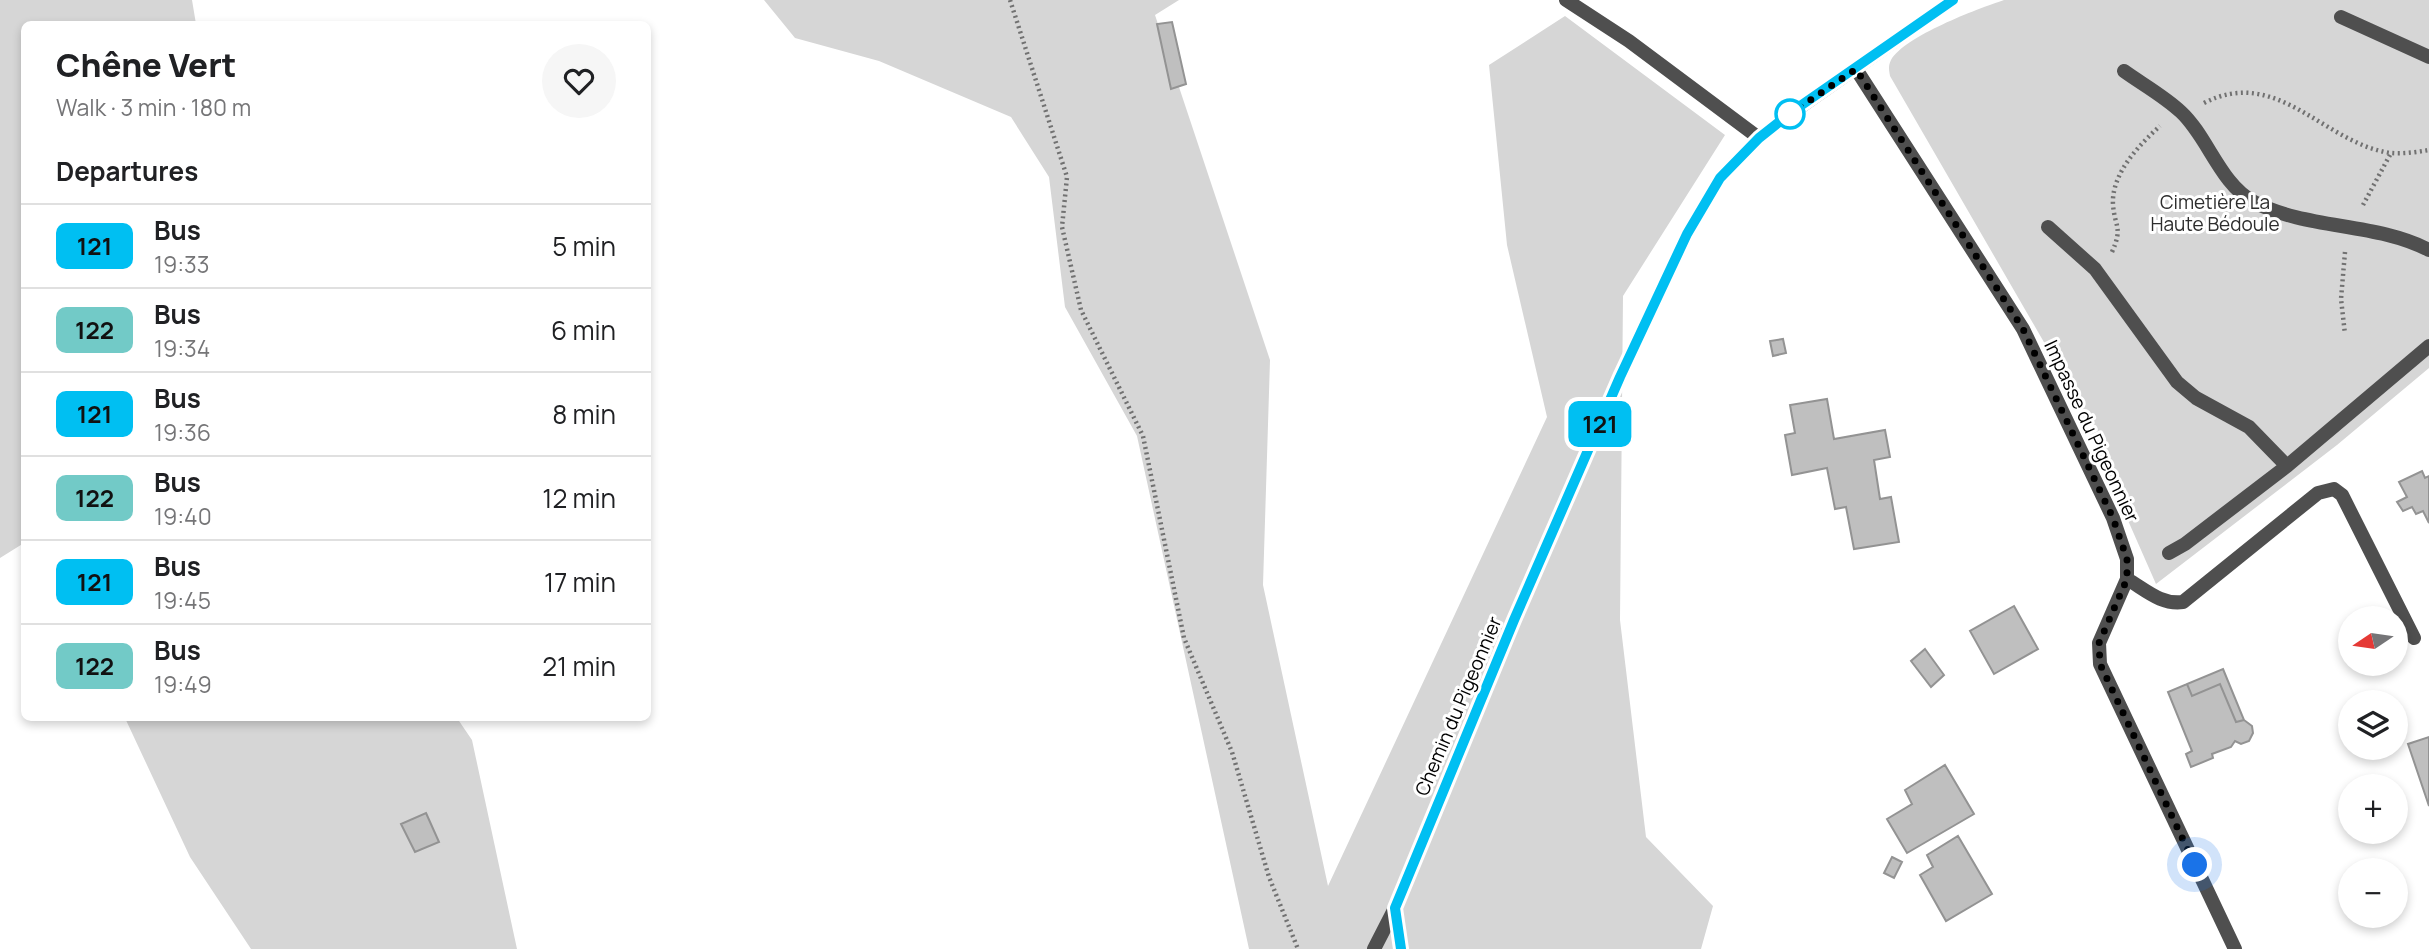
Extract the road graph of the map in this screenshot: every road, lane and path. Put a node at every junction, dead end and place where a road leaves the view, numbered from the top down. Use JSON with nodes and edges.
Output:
{"nodes":[{"id":1,"x":1010,"y":0,"type":"edge"},
{"id":2,"x":1566,"y":0,"type":"edge"},
{"id":3,"x":1953,"y":0,"type":"edge"},
{"id":4,"x":2341,"y":17,"type":"dead end"},
{"id":5,"x":2429,"y":57,"type":"edge"},
{"id":6,"x":1856,"y":69,"type":"junction"},
{"id":7,"x":2124,"y":72,"type":"dead end"},
{"id":8,"x":1759,"y":138,"type":"junction"},
{"id":9,"x":2048,"y":228,"type":"dead end"},
{"id":10,"x":2429,"y":250,"type":"edge"},
{"id":11,"x":2429,"y":346,"type":"edge"},
{"id":12,"x":2287,"y":466,"type":"junction"},
{"id":13,"x":2169,"y":553,"type":"dead end"},
{"id":14,"x":2127,"y":579,"type":"junction"},
{"id":15,"x":2414,"y":638,"type":"dead end"},
{"id":16,"x":1395,"y":908,"type":"junction"},
{"id":17,"x":1298,"y":949,"type":"edge"},
{"id":18,"x":1374,"y":949,"type":"edge"},
{"id":19,"x":1401,"y":949,"type":"edge"},
{"id":20,"x":2235,"y":949,"type":"edge"}],
"edges":[{"from":1,"to":17,"type":"path"},
{"from":2,"to":8,"type":"street"},
{"from":3,"to":6,"type":"street","name":"Chemin du Pigeonnier"},
{"from":4,"to":5,"type":"street"},
{"from":6,"to":8,"type":"street","name":"Chemin du Pigeonnier"},
{"from":6,"to":14,"type":"street","name":"Impasse du Pigeonnier"},
{"from":7,"to":10,"type":"street"},
{"from":8,"to":16,"type":"street","name":"Chemin du Pigeonnier"},
{"from":9,"to":12,"type":"street"},
{"from":11,"to":12,"type":"street"},
{"from":12,"to":13,"type":"street"},
{"from":14,"to":15,"type":"street"},
{"from":14,"to":20,"type":"street"},
{"from":16,"to":18,"type":"street","name":"Chemin du Pigeonnier"},
{"from":16,"to":19,"type":"street"}]}
